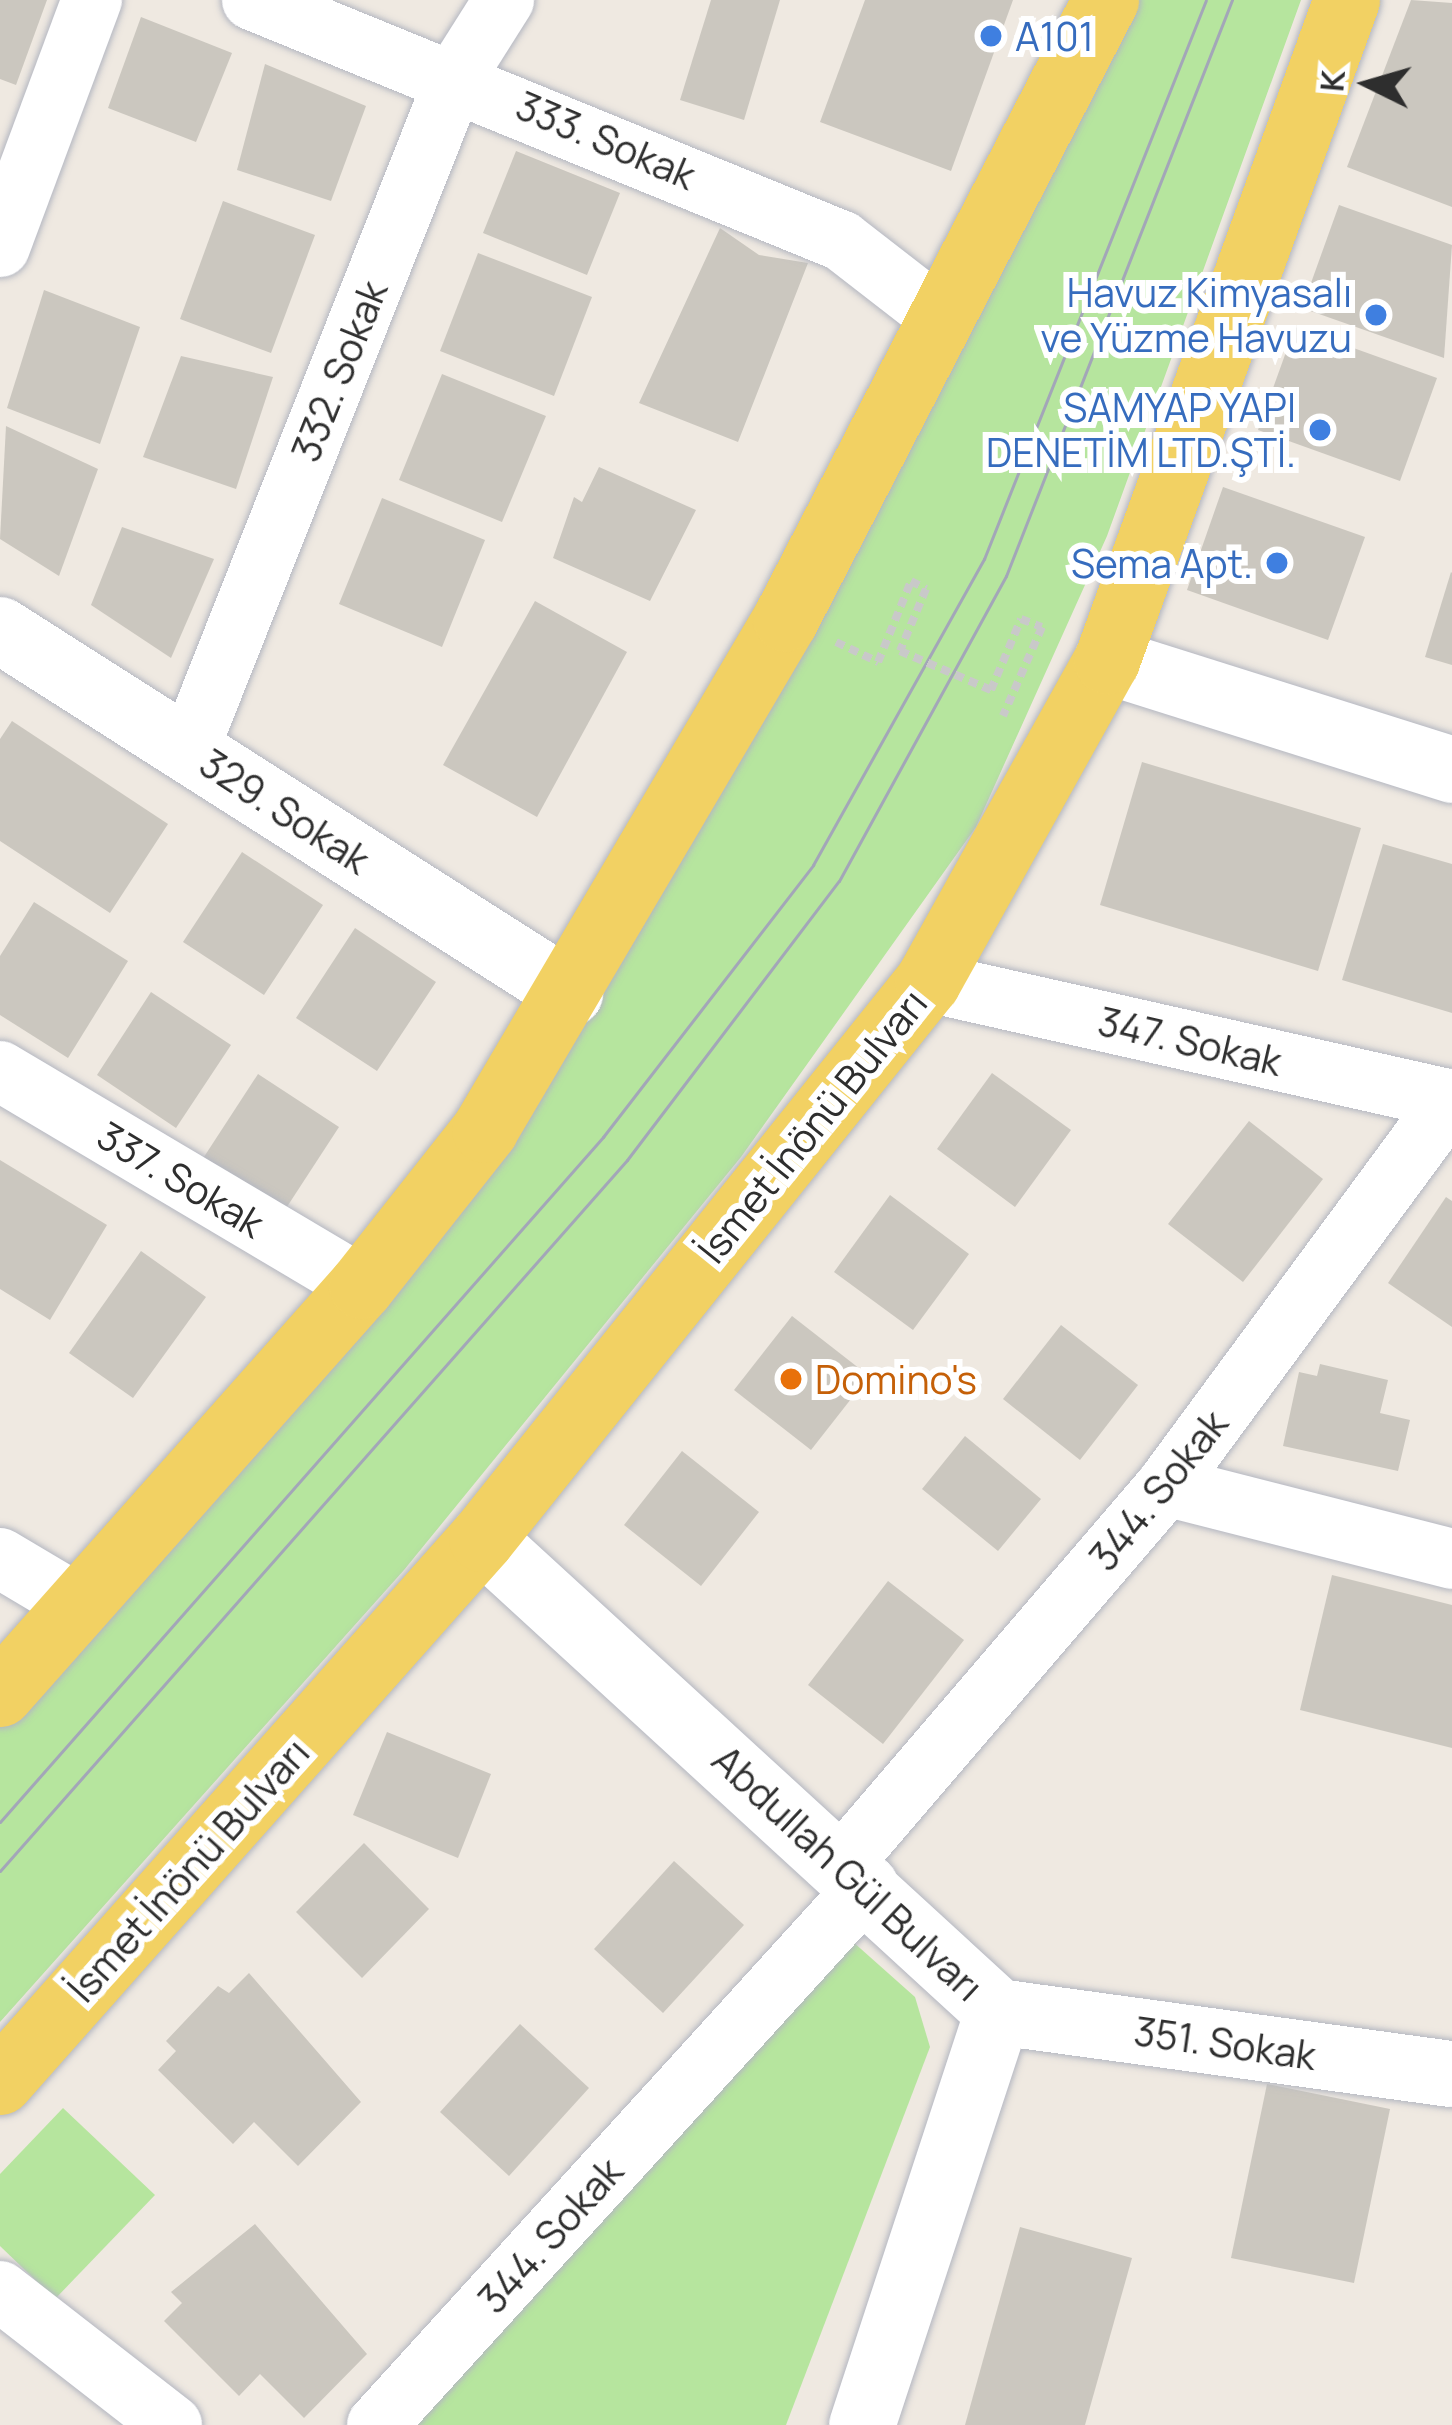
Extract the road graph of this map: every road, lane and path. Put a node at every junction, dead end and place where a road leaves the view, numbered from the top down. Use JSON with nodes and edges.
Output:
{"nodes":[{"id":1,"x":92,"y":0,"type":"edge"},
{"id":2,"x":253,"y":0,"type":"edge"},
{"id":3,"x":504,"y":0,"type":"edge"},
{"id":4,"x":1106,"y":0,"type":"edge"},
{"id":5,"x":1348,"y":0,"type":"edge"},
{"id":6,"x":456,"y":76,"type":"junction"},
{"id":7,"x":0,"y":247,"type":"edge"},
{"id":8,"x":940,"y":317,"type":"junction"},
{"id":9,"x":0,"y":631,"type":"edge"},
{"id":10,"x":1107,"y":661,"type":"junction"},
{"id":11,"x":878,"y":662,"type":"dead end"},
{"id":12,"x":1002,"y":718,"type":"dead end"},
{"id":13,"x":188,"y":749,"type":"junction"},
{"id":14,"x":1452,"y":770,"type":"edge"},
{"id":15,"x":928,"y":982,"type":"junction"},
{"id":16,"x":570,"y":993,"type":"junction"},
{"id":17,"x":0,"y":1071,"type":"edge"},
{"id":18,"x":1452,"y":1100,"type":"edge"},
{"id":19,"x":362,"y":1286,"type":"junction"},
{"id":20,"x":1166,"y":1486,"type":"junction"},
{"id":21,"x":482,"y":1539,"type":"junction"},
{"id":22,"x":0,"y":1558,"type":"edge"},
{"id":23,"x":1452,"y":1559,"type":"edge"},
{"id":24,"x":79,"y":1605,"type":"junction"},
{"id":25,"x":0,"y":1694,"type":"edge"},
{"id":26,"x":855,"y":1875,"type":"junction"},
{"id":27,"x":998,"y":2012,"type":"junction"},
{"id":28,"x":1452,"y":2074,"type":"edge"},
{"id":29,"x":0,"y":2082,"type":"edge"},
{"id":30,"x":0,"y":2291,"type":"edge"},
{"id":31,"x":172,"y":2425,"type":"edge"},
{"id":32,"x":377,"y":2425,"type":"edge"},
{"id":33,"x":862,"y":2425,"type":"edge"}],
"edges":[{"from":1,"to":7,"type":"street"},
{"from":2,"to":6,"type":"street","name":"333. Sokak"},
{"from":3,"to":6,"type":"street","name":"332. Sokak"},
{"from":4,"to":8,"type":"main road"},
{"from":5,"to":10,"type":"main road","name":"İsmet İnönü Bulvarı"},
{"from":6,"to":8,"type":"street","name":"333. Sokak"},
{"from":6,"to":13,"type":"street","name":"332. Sokak"},
{"from":8,"to":16,"type":"main road"},
{"from":9,"to":13,"type":"street","name":"329. Sokak"},
{"from":10,"to":14,"type":"street"},
{"from":10,"to":15,"type":"main road","name":"İsmet İnönü Bulvarı"},
{"from":11,"to":12,"type":"path","bridge":true},
{"from":13,"to":16,"type":"street","name":"329. Sokak"},
{"from":15,"to":18,"type":"street","name":"347. Sokak"},
{"from":15,"to":21,"type":"main road","name":"İsmet İnönü Bulvarı"},
{"from":16,"to":19,"type":"main road"},
{"from":17,"to":19,"type":"street","name":"337. Sokak"},
{"from":18,"to":20,"type":"street","name":"344. Sokak"},
{"from":19,"to":24,"type":"main road"},
{"from":20,"to":23,"type":"street"},
{"from":20,"to":26,"type":"street","name":"344. Sokak"},
{"from":21,"to":26,"type":"street","name":"Abdullah Gül Bulvarı"},
{"from":21,"to":29,"type":"main road","name":"İsmet İnönü Bulvarı"},
{"from":22,"to":24,"type":"street"},
{"from":24,"to":25,"type":"main road"},
{"from":26,"to":27,"type":"street","name":"Abdullah Gül Bulvarı"},
{"from":26,"to":32,"type":"street","name":"344. Sokak"},
{"from":27,"to":28,"type":"street","name":"351. Sokak"},
{"from":27,"to":33,"type":"street","name":"Abdullah Gül Bulvarı"},
{"from":30,"to":31,"type":"street"}]}
